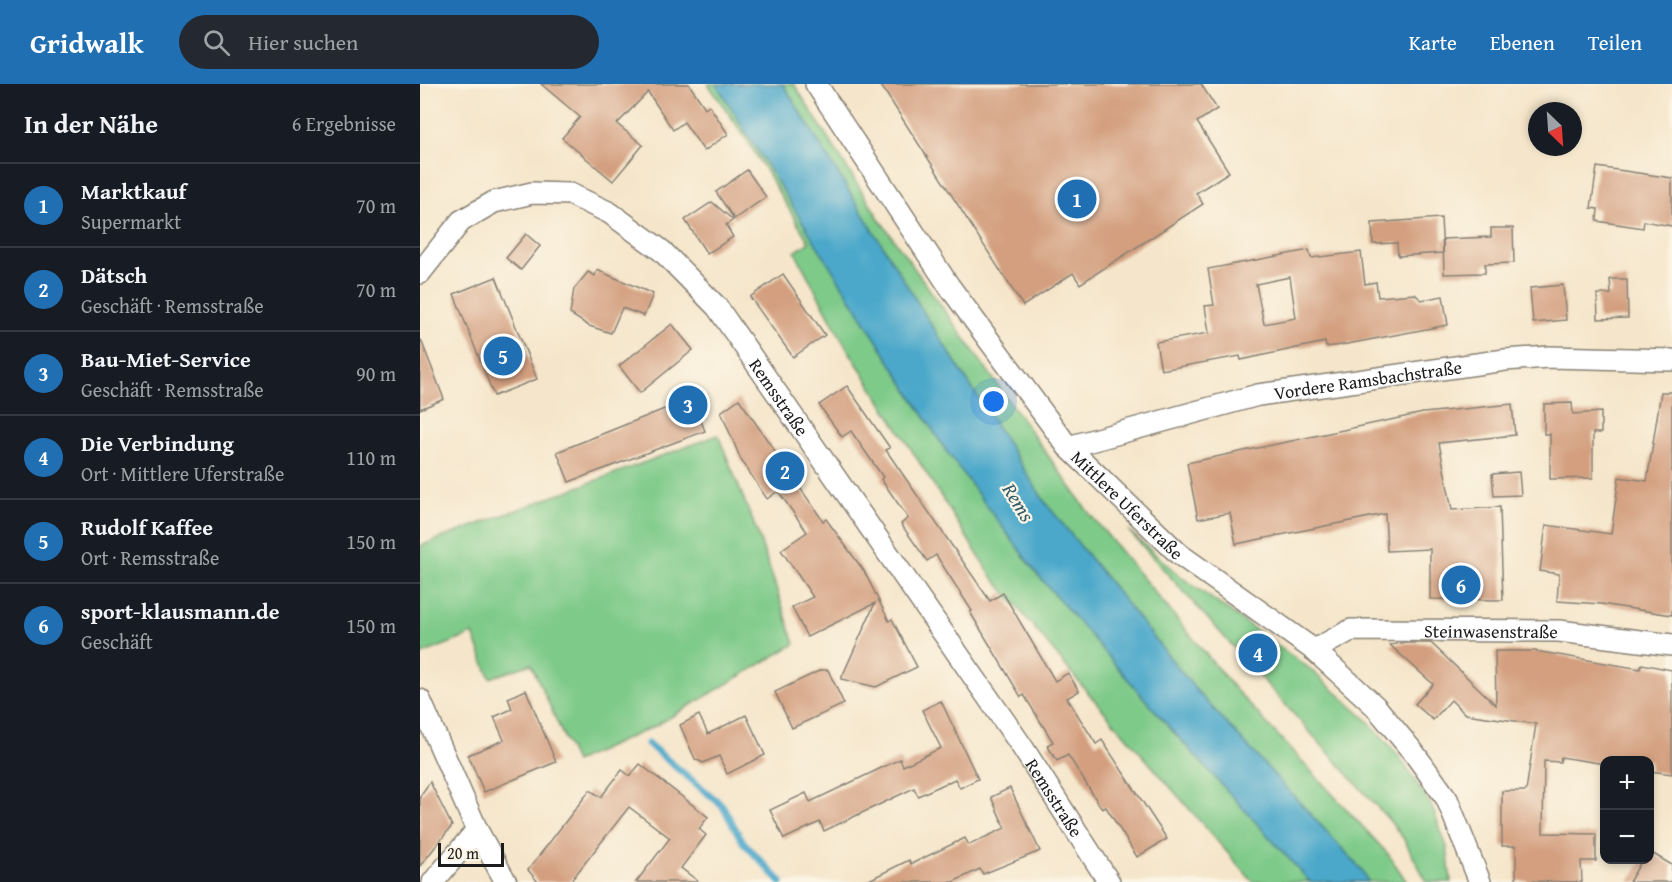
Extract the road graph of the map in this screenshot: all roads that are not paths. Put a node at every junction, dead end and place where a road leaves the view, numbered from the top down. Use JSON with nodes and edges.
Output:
{"nodes":[{"id":1,"x":816,"y":84,"type":"edge"},
{"id":2,"x":420,"y":273,"type":"edge"},
{"id":3,"x":1672,"y":360,"type":"edge"},
{"id":4,"x":1068,"y":447,"type":"junction"},
{"id":5,"x":1672,"y":645,"type":"edge"},
{"id":6,"x":1314,"y":650,"type":"junction"},
{"id":7,"x":420,"y":700,"type":"edge"},
{"id":8,"x":477,"y":830,"type":"junction"},
{"id":9,"x":433,"y":882,"type":"edge"},
{"id":10,"x":506,"y":882,"type":"edge"},
{"id":11,"x":1109,"y":882,"type":"edge"},
{"id":12,"x":1480,"y":882,"type":"edge"}],
"edges":[{"from":1,"to":4,"type":"street","name":"Mittlere Uferstraße"},
{"from":2,"to":11,"type":"street","name":"Remsstraße"},
{"from":3,"to":4,"type":"street","name":"Vordere Ramsbachstraße"},
{"from":4,"to":6,"type":"street","name":"Mittlere Uferstraße"},
{"from":5,"to":6,"type":"street","name":"Steinwasenstraße"},
{"from":6,"to":12,"type":"street","name":"Mittlere Uferstraße"},
{"from":7,"to":8,"type":"street"},
{"from":8,"to":9,"type":"street"},
{"from":8,"to":10,"type":"street"}]}
